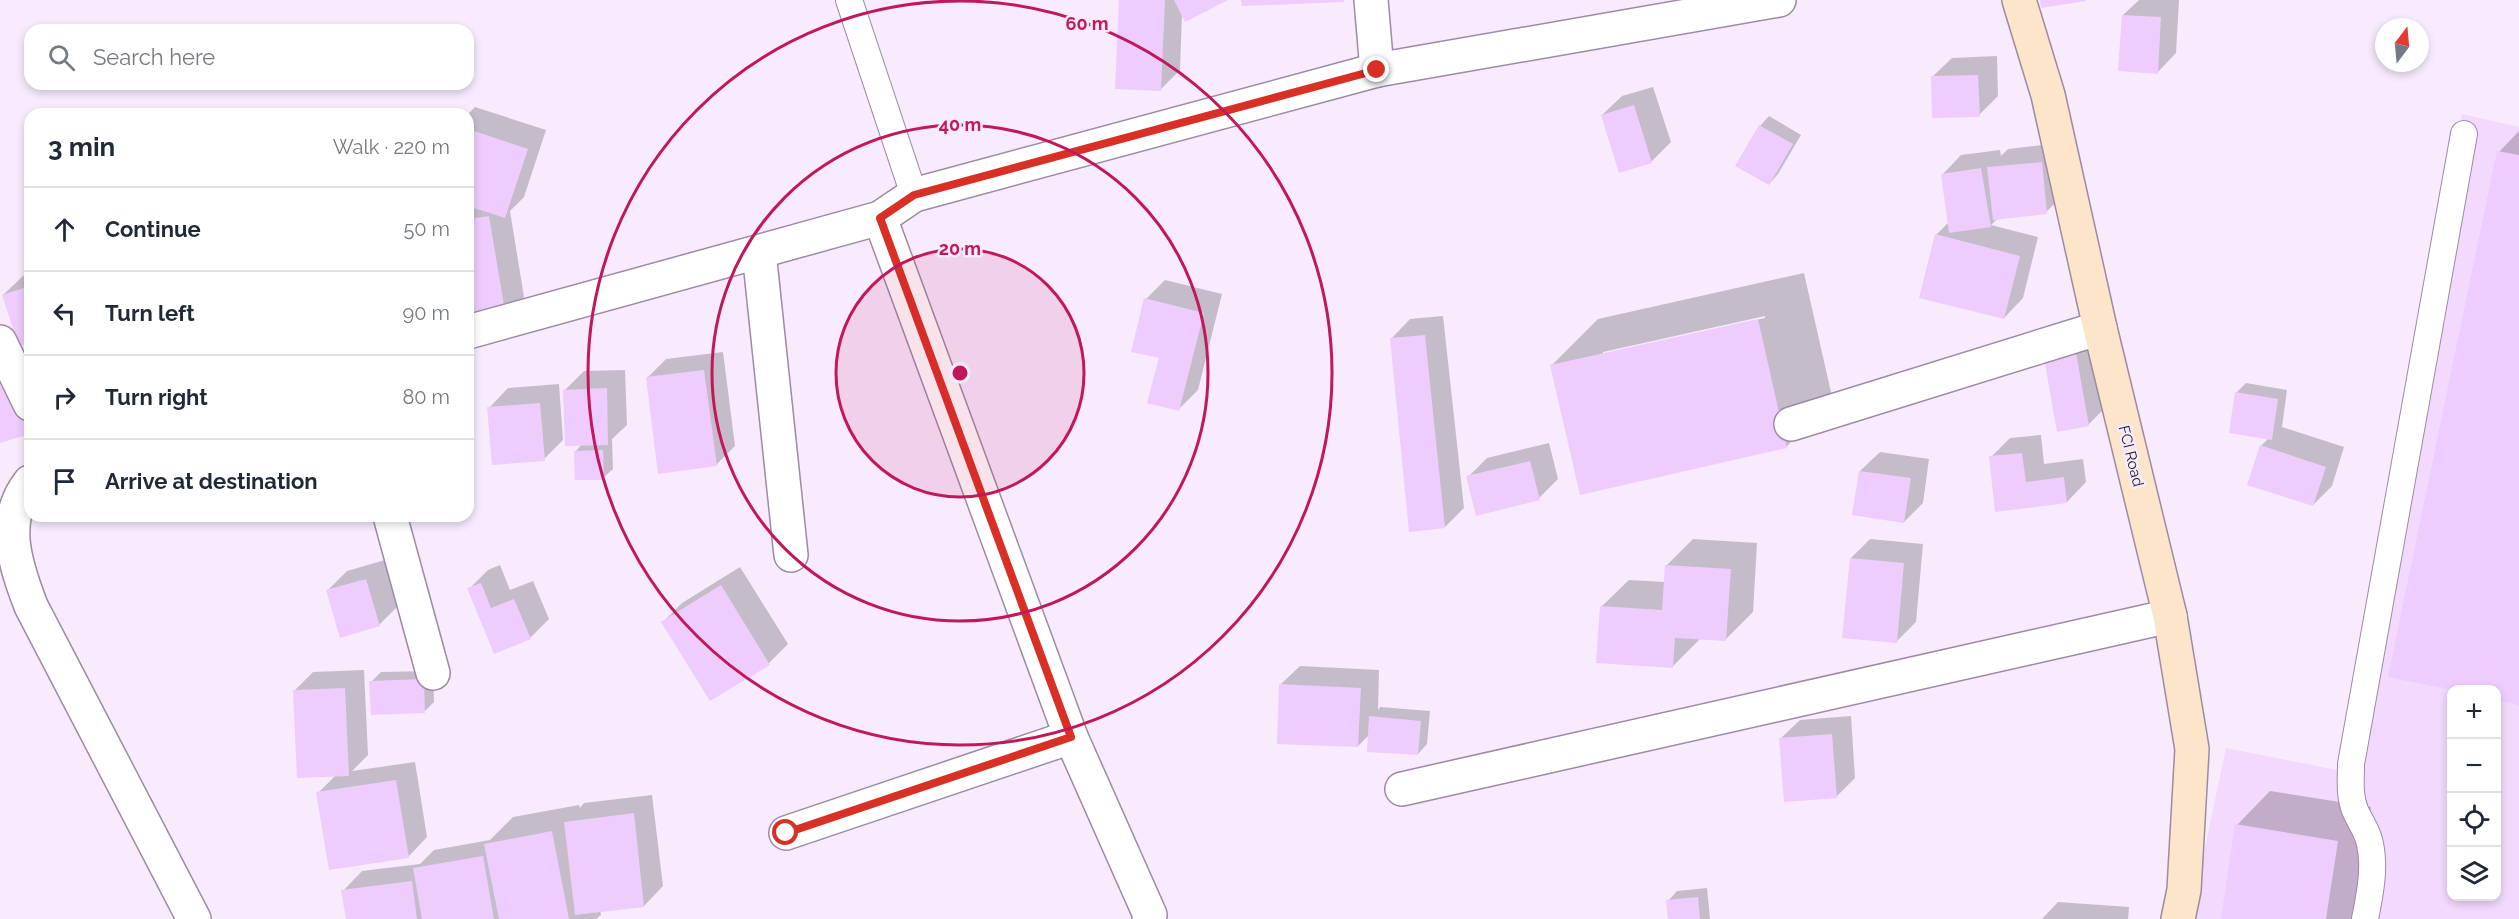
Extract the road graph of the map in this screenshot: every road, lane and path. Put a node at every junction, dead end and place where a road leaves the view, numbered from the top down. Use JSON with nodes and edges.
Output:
{"nodes":[{"id":1,"x":849,"y":0,"type":"edge"},
{"id":2,"x":1371,"y":0,"type":"edge"},
{"id":3,"x":1779,"y":0,"type":"edge"},
{"id":4,"x":2019,"y":0,"type":"edge"},
{"id":5,"x":1377,"y":70,"type":"junction"},
{"id":6,"x":2464,"y":134,"type":"dead end"},
{"id":7,"x":914,"y":195,"type":"junction"},
{"id":8,"x":880,"y":218,"type":"junction"},
{"id":9,"x":759,"y":252,"type":"junction"},
{"id":10,"x":2100,"y":328,"type":"junction"},
{"id":11,"x":474,"y":330,"type":"edge"},
{"id":12,"x":0,"y":342,"type":"edge"},
{"id":13,"x":24,"y":392,"type":"edge"},
{"id":14,"x":1791,"y":424,"type":"dead end"},
{"id":15,"x":24,"y":488,"type":"edge"},
{"id":16,"x":392,"y":522,"type":"edge"},
{"id":17,"x":791,"y":555,"type":"dead end"},
{"id":18,"x":2170,"y":616,"type":"junction"},
{"id":19,"x":433,"y":673,"type":"dead end"},
{"id":20,"x":1071,"y":737,"type":"junction"},
{"id":21,"x":1402,"y":789,"type":"dead end"},
{"id":22,"x":786,"y":833,"type":"dead end"},
{"id":23,"x":194,"y":919,"type":"edge"},
{"id":24,"x":1149,"y":919,"type":"edge"},
{"id":25,"x":2178,"y":919,"type":"edge"},
{"id":26,"x":2365,"y":919,"type":"edge"}],
"edges":[{"from":1,"to":7,"type":"lane"},
{"from":2,"to":5,"type":"street"},
{"from":3,"to":5,"type":"street"},
{"from":4,"to":10,"type":"street","name":"FCI Road"},
{"from":5,"to":7,"type":"street"},
{"from":6,"to":26,"type":"lane"},
{"from":7,"to":8,"type":"street"},
{"from":8,"to":9,"type":"street"},
{"from":8,"to":20,"type":"street"},
{"from":9,"to":11,"type":"street"},
{"from":9,"to":17,"type":"street"},
{"from":10,"to":14,"type":"street"},
{"from":10,"to":18,"type":"street","name":"FCI Road"},
{"from":12,"to":13,"type":"street"},
{"from":15,"to":23,"type":"street"},
{"from":16,"to":19,"type":"street"},
{"from":18,"to":21,"type":"street"},
{"from":18,"to":25,"type":"street","name":"FCI Road"},
{"from":20,"to":22,"type":"street"},
{"from":20,"to":24,"type":"street"}]}
